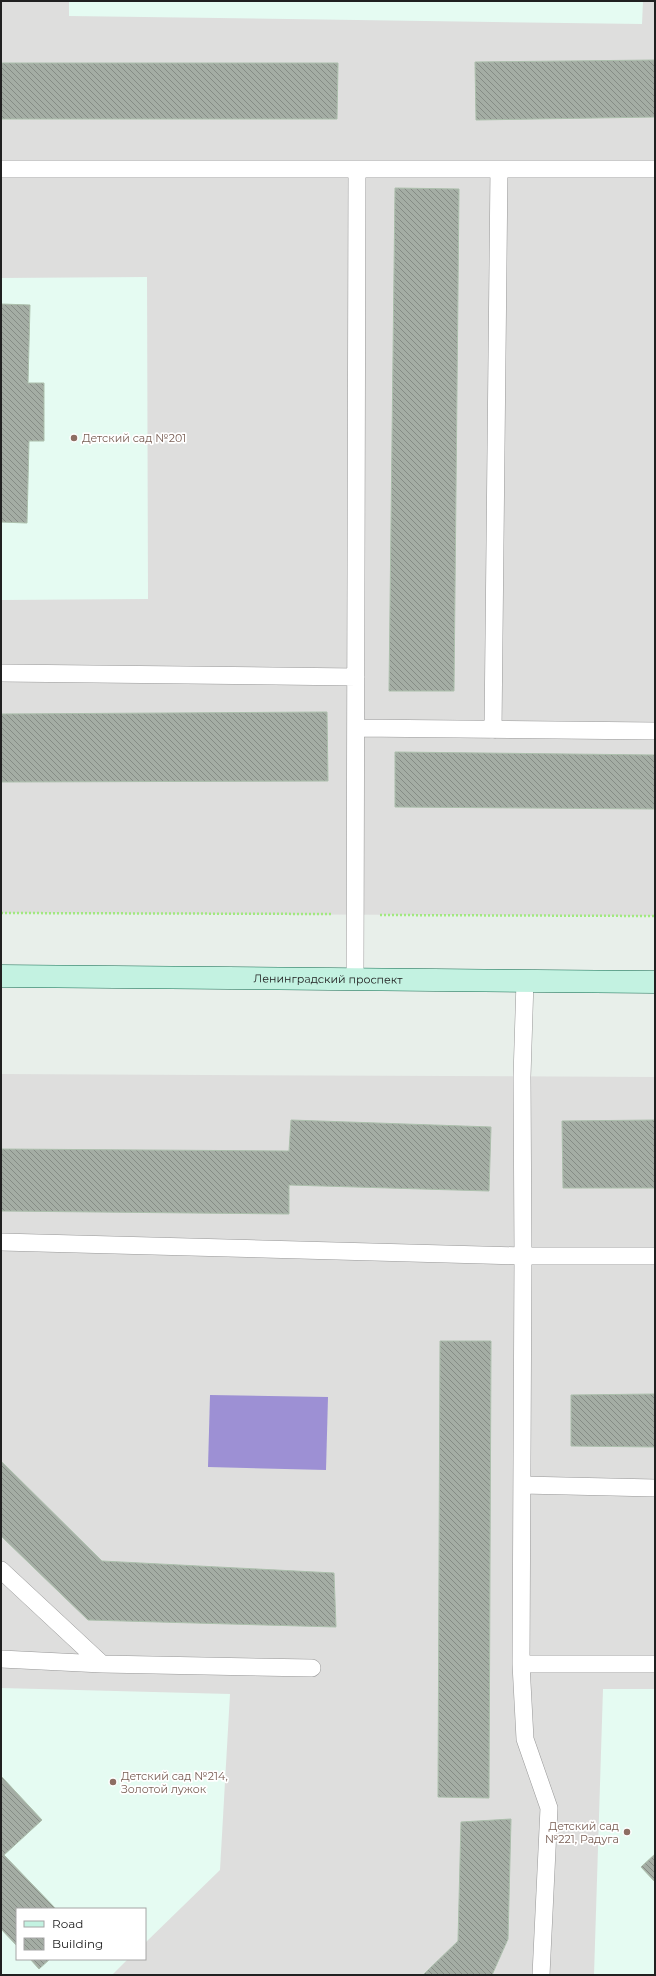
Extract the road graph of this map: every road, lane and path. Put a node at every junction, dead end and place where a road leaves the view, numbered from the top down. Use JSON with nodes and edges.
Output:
{"nodes":[{"id":1,"x":1,"y":168,"type":"edge"},
{"id":2,"x":357,"y":169,"type":"junction"},
{"id":3,"x":499,"y":169,"type":"junction"},
{"id":4,"x":655,"y":169,"type":"edge"},
{"id":5,"x":1,"y":673,"type":"edge"},
{"id":6,"x":356,"y":677,"type":"junction"},
{"id":7,"x":356,"y":728,"type":"junction"},
{"id":8,"x":493,"y":730,"type":"junction"},
{"id":9,"x":655,"y":731,"type":"edge"},
{"id":10,"x":1,"y":914,"type":"edge"},
{"id":11,"x":357,"y":914,"type":"junction"},
{"id":12,"x":655,"y":916,"type":"edge"},
{"id":13,"x":1,"y":976,"type":"edge"},
{"id":14,"x":355,"y":980,"type":"junction"},
{"id":15,"x":526,"y":981,"type":"junction"},
{"id":16,"x":655,"y":982,"type":"edge"},
{"id":17,"x":1,"y":1242,"type":"edge"},
{"id":18,"x":523,"y":1256,"type":"junction"},
{"id":19,"x":655,"y":1256,"type":"edge"},
{"id":20,"x":522,"y":1485,"type":"junction"},
{"id":21,"x":655,"y":1488,"type":"edge"},
{"id":22,"x":1,"y":1570,"type":"edge"},
{"id":23,"x":1,"y":1659,"type":"edge"},
{"id":24,"x":102,"y":1664,"type":"junction"},
{"id":25,"x":521,"y":1664,"type":"junction"},
{"id":26,"x":655,"y":1664,"type":"edge"},
{"id":27,"x":312,"y":1668,"type":"dead end"},
{"id":28,"x":542,"y":1975,"type":"edge"}],
"edges":[{"from":1,"to":2,"type":"lane"},
{"from":2,"to":3,"type":"lane"},
{"from":2,"to":6,"type":"lane"},
{"from":3,"to":4,"type":"lane"},
{"from":3,"to":8,"type":"lane"},
{"from":5,"to":6,"type":"lane"},
{"from":6,"to":7,"type":"lane"},
{"from":7,"to":8,"type":"lane"},
{"from":7,"to":11,"type":"lane"},
{"from":8,"to":9,"type":"lane"},
{"from":10,"to":11,"type":"path"},
{"from":11,"to":12,"type":"path"},
{"from":11,"to":14,"type":"lane"},
{"from":13,"to":14,"type":"main road","name":"Ленинградский проспект"},
{"from":14,"to":15,"type":"main road","name":"Ленинградский проспект"},
{"from":15,"to":16,"type":"main road","name":"Ленинградский проспект"},
{"from":15,"to":18,"type":"lane"},
{"from":17,"to":18,"type":"lane"},
{"from":18,"to":19,"type":"lane"},
{"from":18,"to":20,"type":"lane"},
{"from":20,"to":21,"type":"lane"},
{"from":20,"to":25,"type":"lane"},
{"from":22,"to":24,"type":"lane"},
{"from":23,"to":24,"type":"lane"},
{"from":24,"to":27,"type":"lane"},
{"from":25,"to":26,"type":"lane"},
{"from":25,"to":28,"type":"lane"}]}
